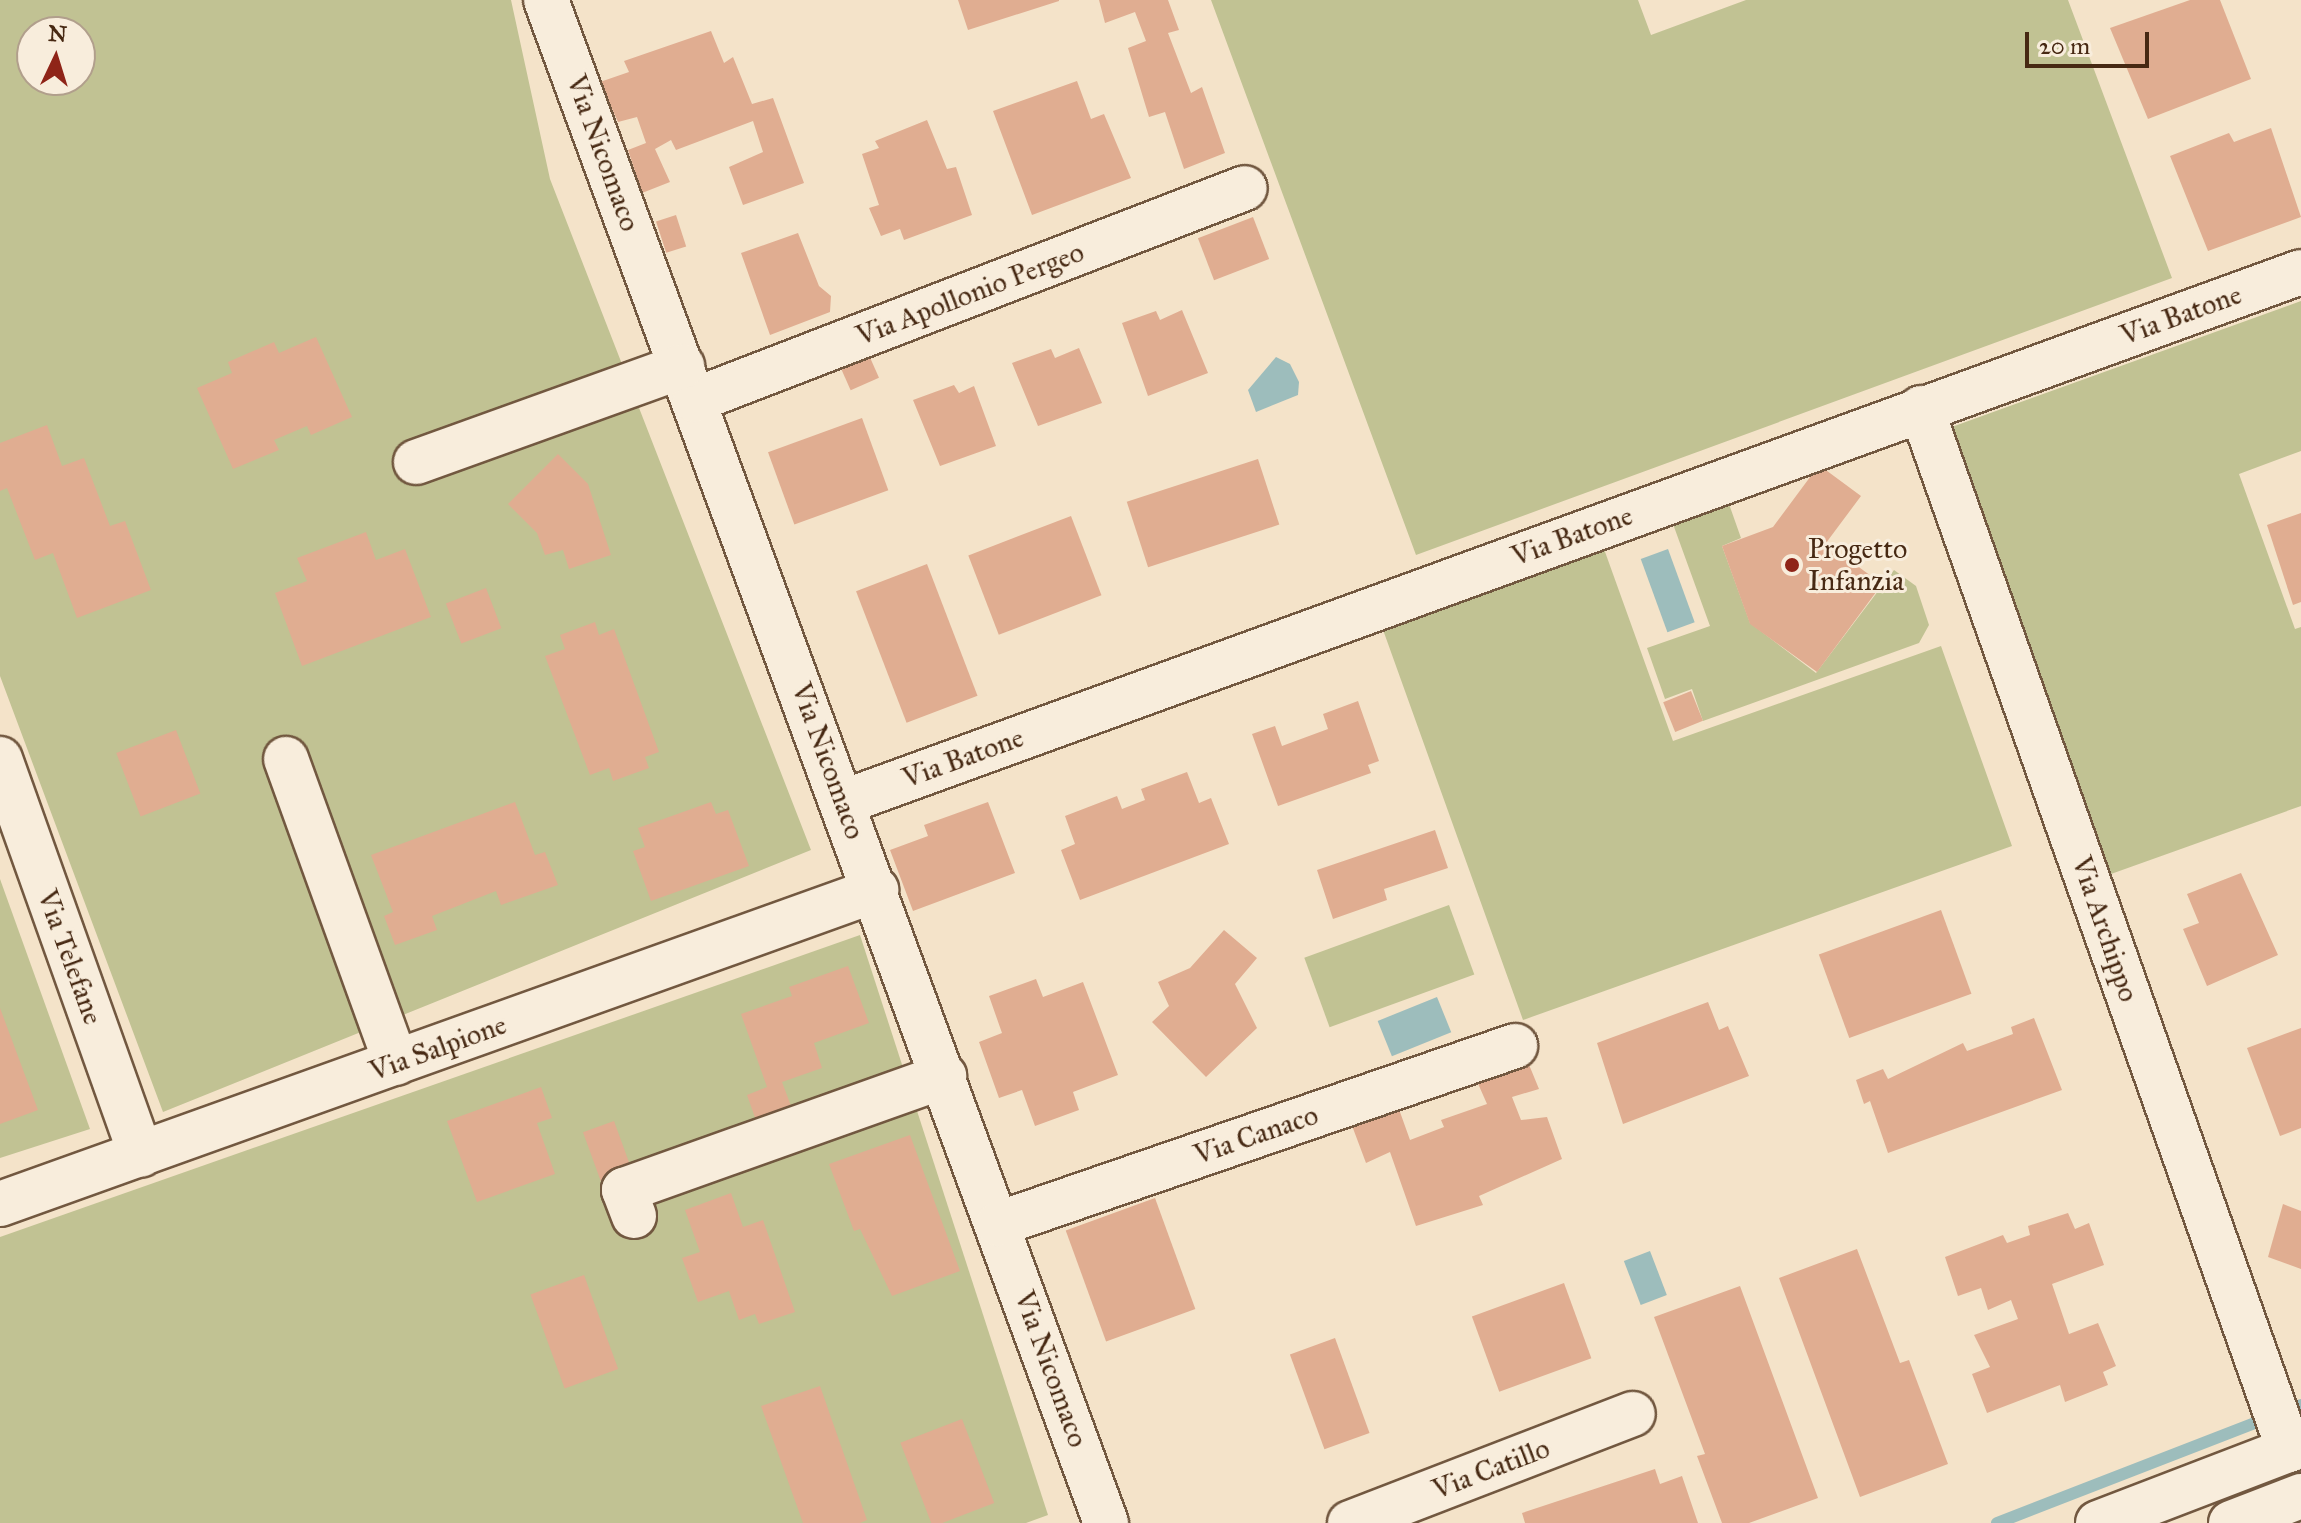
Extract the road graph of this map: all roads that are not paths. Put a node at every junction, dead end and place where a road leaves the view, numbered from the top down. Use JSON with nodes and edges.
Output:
{"nodes":[{"id":1,"x":546,"y":0,"type":"edge"},
{"id":2,"x":1245,"y":188,"type":"dead end"},
{"id":3,"x":2301,"y":272,"type":"edge"},
{"id":4,"x":688,"y":383,"type":"junction"},
{"id":5,"x":1921,"y":408,"type":"junction"},
{"id":6,"x":416,"y":462,"type":"dead end"},
{"id":7,"x":0,"y":759,"type":"edge"},
{"id":8,"x":286,"y":759,"type":"dead end"},
{"id":9,"x":844,"y":802,"type":"junction"},
{"id":10,"x":876,"y":890,"type":"junction"},
{"id":11,"x":1515,"y":1046,"type":"dead end"},
{"id":12,"x":396,"y":1063,"type":"junction"},
{"id":13,"x":944,"y":1076,"type":"junction"},
{"id":14,"x":141,"y":1155,"type":"junction"},
{"id":15,"x":0,"y":1204,"type":"edge"},
{"id":16,"x":634,"y":1216,"type":"dead end"},
{"id":17,"x":998,"y":1224,"type":"junction"},
{"id":18,"x":1633,"y":1414,"type":"dead end"},
{"id":19,"x":2291,"y":1443,"type":"edge"},
{"id":20,"x":2301,"y":1496,"type":"edge"},
{"id":21,"x":1106,"y":1523,"type":"edge"},
{"id":22,"x":1350,"y":1523,"type":"edge"},
{"id":23,"x":2098,"y":1523,"type":"edge"},
{"id":24,"x":2231,"y":1523,"type":"edge"}],
"edges":[{"from":1,"to":4,"type":"street","name":"Via Nicomaco"},
{"from":2,"to":4,"type":"street","name":"Via Apollonio Pergeo"},
{"from":3,"to":5,"type":"street","name":"Via Batone"},
{"from":4,"to":6,"type":"street","name":"Via Apollonio Pergeo"},
{"from":4,"to":9,"type":"street","name":"Via Nicomaco"},
{"from":5,"to":9,"type":"street","name":"Via Batone"},
{"from":5,"to":19,"type":"street","name":"Via Archippo"},
{"from":7,"to":14,"type":"street","name":"Via Telefane"},
{"from":8,"to":12,"type":"street"},
{"from":9,"to":10,"type":"street","name":"Via Nicomaco"},
{"from":10,"to":12,"type":"street","name":"Via Salpione"},
{"from":10,"to":13,"type":"street","name":"Via Nicomaco"},
{"from":11,"to":17,"type":"street","name":"Via Canaco"},
{"from":12,"to":14,"type":"street","name":"Via Salpione"},
{"from":13,"to":16,"type":"street"},
{"from":13,"to":17,"type":"street","name":"Via Nicomaco"},
{"from":14,"to":15,"type":"street","name":"Via Salpione"},
{"from":17,"to":21,"type":"street","name":"Via Nicomaco"},
{"from":18,"to":22,"type":"street","name":"Via Catillo"},
{"from":19,"to":23,"type":"street"},
{"from":20,"to":24,"type":"street"}]}
